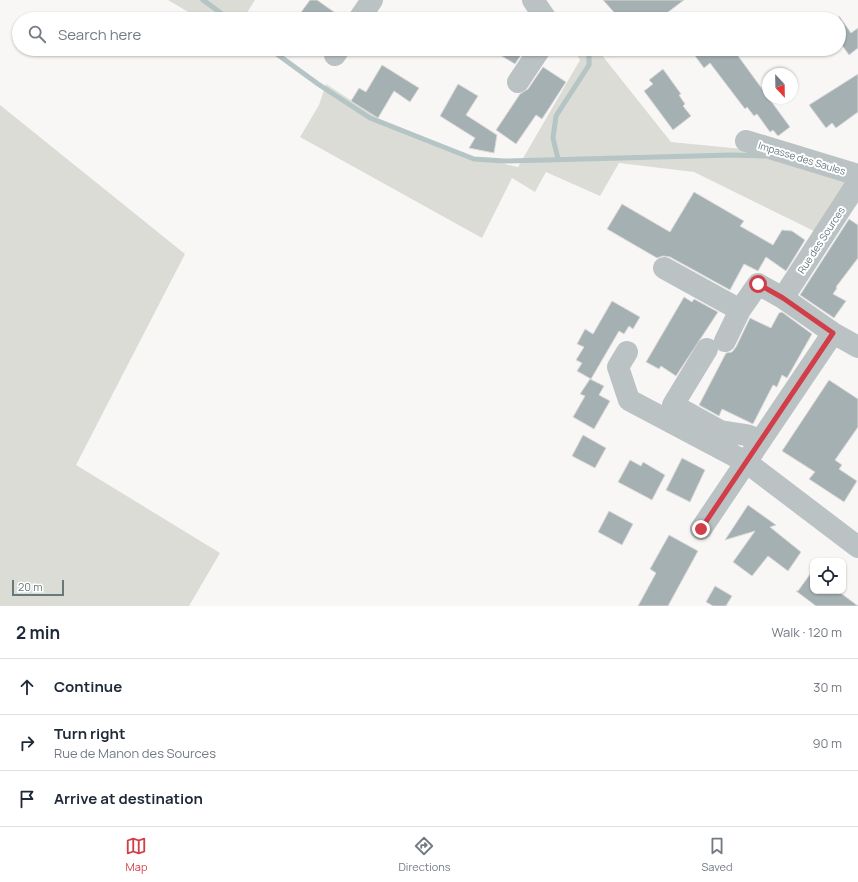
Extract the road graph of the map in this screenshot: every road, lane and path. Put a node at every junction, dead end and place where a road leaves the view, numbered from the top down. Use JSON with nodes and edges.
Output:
{"nodes":[{"id":1,"x":533,"y":0,"type":"edge"},
{"id":2,"x":381,"y":2,"type":"edge"},
{"id":3,"x":369,"y":12,"type":"edge"},
{"id":4,"x":541,"y":12,"type":"edge"},
{"id":5,"x":535,"y":56,"type":"edge"},
{"id":6,"x":518,"y":82,"type":"dead end"},
{"id":7,"x":746,"y":141,"type":"dead end"},
{"id":8,"x":858,"y":174,"type":"edge"},
{"id":9,"x":858,"y":182,"type":"edge"},
{"id":10,"x":664,"y":268,"type":"dead end"},
{"id":11,"x":783,"y":298,"type":"junction"},
{"id":12,"x":740,"y":310,"type":"junction"},
{"id":13,"x":833,"y":333,"type":"junction"},
{"id":14,"x":858,"y":347,"type":"edge"},
{"id":15,"x":627,"y":352,"type":"dead end"},
{"id":16,"x":760,"y":440,"type":"junction"},
{"id":17,"x":746,"y":462,"type":"junction"},
{"id":18,"x":701,"y":529,"type":"dead end"},
{"id":19,"x":858,"y":546,"type":"edge"}],
"edges":[{"from":1,"to":4,"type":"street"},
{"from":2,"to":3,"type":"street"},
{"from":5,"to":6,"type":"street"},
{"from":7,"to":8,"type":"street","name":"Impasse des Saules"},
{"from":9,"to":11,"type":"street","name":"Rue des Sources"},
{"from":10,"to":12,"type":"street"},
{"from":11,"to":12,"type":"street"},
{"from":11,"to":13,"type":"street"},
{"from":12,"to":16,"type":"street"},
{"from":13,"to":14,"type":"street"},
{"from":13,"to":16,"type":"street"},
{"from":15,"to":17,"type":"street"},
{"from":16,"to":17,"type":"street"},
{"from":17,"to":18,"type":"street"},
{"from":17,"to":19,"type":"street"}]}
